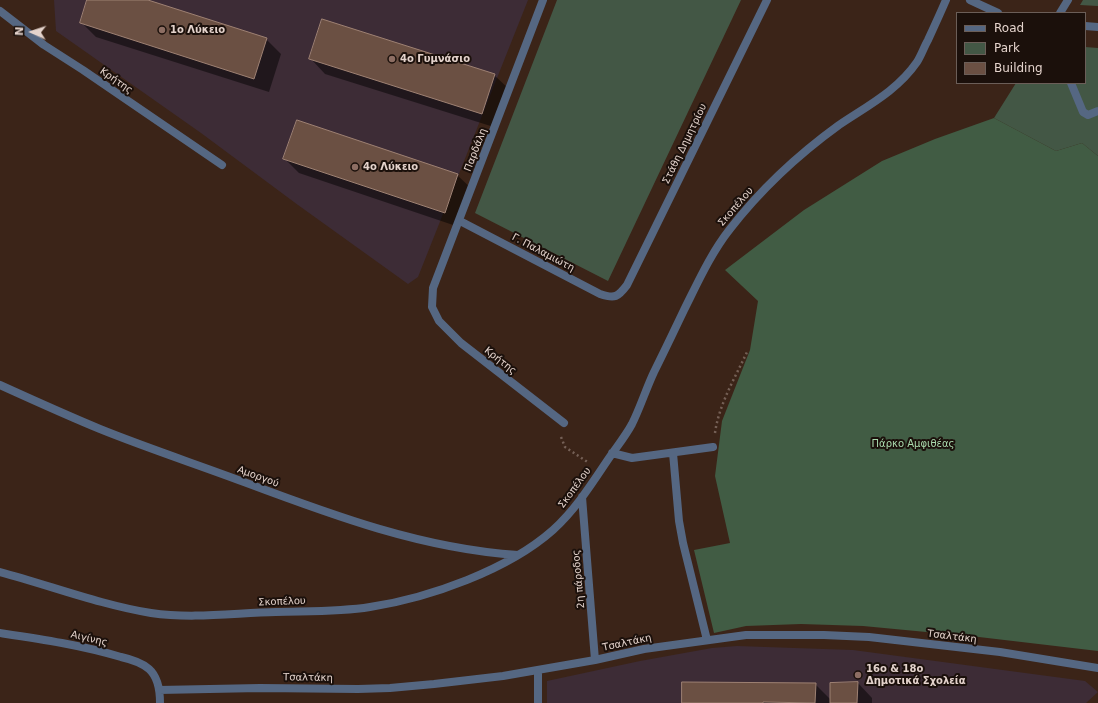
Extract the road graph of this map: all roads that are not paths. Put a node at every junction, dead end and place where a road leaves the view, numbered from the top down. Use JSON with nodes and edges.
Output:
{"nodes":[{"id":1,"x":543,"y":0,"type":"edge"},
{"id":2,"x":767,"y":0,"type":"edge"},
{"id":3,"x":946,"y":0,"type":"edge"},
{"id":4,"x":970,"y":0,"type":"edge"},
{"id":5,"x":1068,"y":0,"type":"edge"},
{"id":6,"x":0,"y":11,"type":"edge"},
{"id":7,"x":996,"y":12,"type":"edge"},
{"id":8,"x":1061,"y":12,"type":"edge"},
{"id":9,"x":1086,"y":26,"type":"edge"},
{"id":10,"x":1098,"y":27,"type":"edge"},
{"id":11,"x":1071,"y":84,"type":"edge"},
{"id":12,"x":1098,"y":111,"type":"edge"},
{"id":13,"x":222,"y":165,"type":"dead end"},
{"id":14,"x":460,"y":220,"type":"junction"},
{"id":15,"x":619,"y":295,"type":"joint"},
{"id":16,"x":432,"y":307,"type":"joint"},
{"id":17,"x":0,"y":385,"type":"edge"},
{"id":18,"x":564,"y":423,"type":"road end"},
{"id":19,"x":713,"y":447,"type":"road end"},
{"id":20,"x":612,"y":453,"type":"junction"},
{"id":21,"x":673,"y":453,"type":"junction"},
{"id":22,"x":582,"y":497,"type":"junction"},
{"id":23,"x":518,"y":555,"type":"junction"},
{"id":24,"x":0,"y":572,"type":"edge"},
{"id":25,"x":0,"y":633,"type":"edge"},
{"id":26,"x":707,"y":640,"type":"junction"},
{"id":27,"x":595,"y":660,"type":"junction"},
{"id":28,"x":1098,"y":668,"type":"edge"},
{"id":29,"x":538,"y":670,"type":"junction"},
{"id":30,"x":159,"y":690,"type":"junction"},
{"id":31,"x":160,"y":703,"type":"edge"},
{"id":32,"x":538,"y":703,"type":"edge"}],
"edges":[{"from":1,"to":14,"type":"street","name":"Παρδάλη"},
{"from":2,"to":15,"type":"street","name":"Στάθη Δημητρίου"},
{"from":3,"to":20,"type":"street","name":"Σκοπέλου"},
{"from":4,"to":7,"type":"street"},
{"from":5,"to":8,"type":"street"},
{"from":6,"to":13,"type":"street","name":"Κρήτης"},
{"from":9,"to":10,"type":"street"},
{"from":11,"to":12,"type":"street"},
{"from":14,"to":15,"type":"street","name":"Γ. Παλαμιώτη"},
{"from":14,"to":16,"type":"street","name":"Παρδάλη"},
{"from":16,"to":18,"type":"street","name":"Κρήτης"},
{"from":17,"to":23,"type":"street","name":"Αμοργού"},
{"from":19,"to":21,"type":"street"},
{"from":20,"to":21,"type":"street"},
{"from":20,"to":22,"type":"street","name":"Σκοπέλου"},
{"from":21,"to":26,"type":"street"},
{"from":22,"to":23,"type":"street","name":"Σκοπέλου"},
{"from":22,"to":27,"type":"street","name":"2η πάροδος"},
{"from":23,"to":24,"type":"street","name":"Σκοπέλου"},
{"from":25,"to":30,"type":"street","name":"Αιγίνης"},
{"from":26,"to":27,"type":"street","name":"Τσαλτάκη"},
{"from":26,"to":28,"type":"street","name":"Τσαλτάκη"},
{"from":27,"to":29,"type":"street","name":"Τσαλτάκη"},
{"from":29,"to":30,"type":"street","name":"Τσαλτάκη"},
{"from":29,"to":32,"type":"street"},
{"from":30,"to":31,"type":"street"}]}
